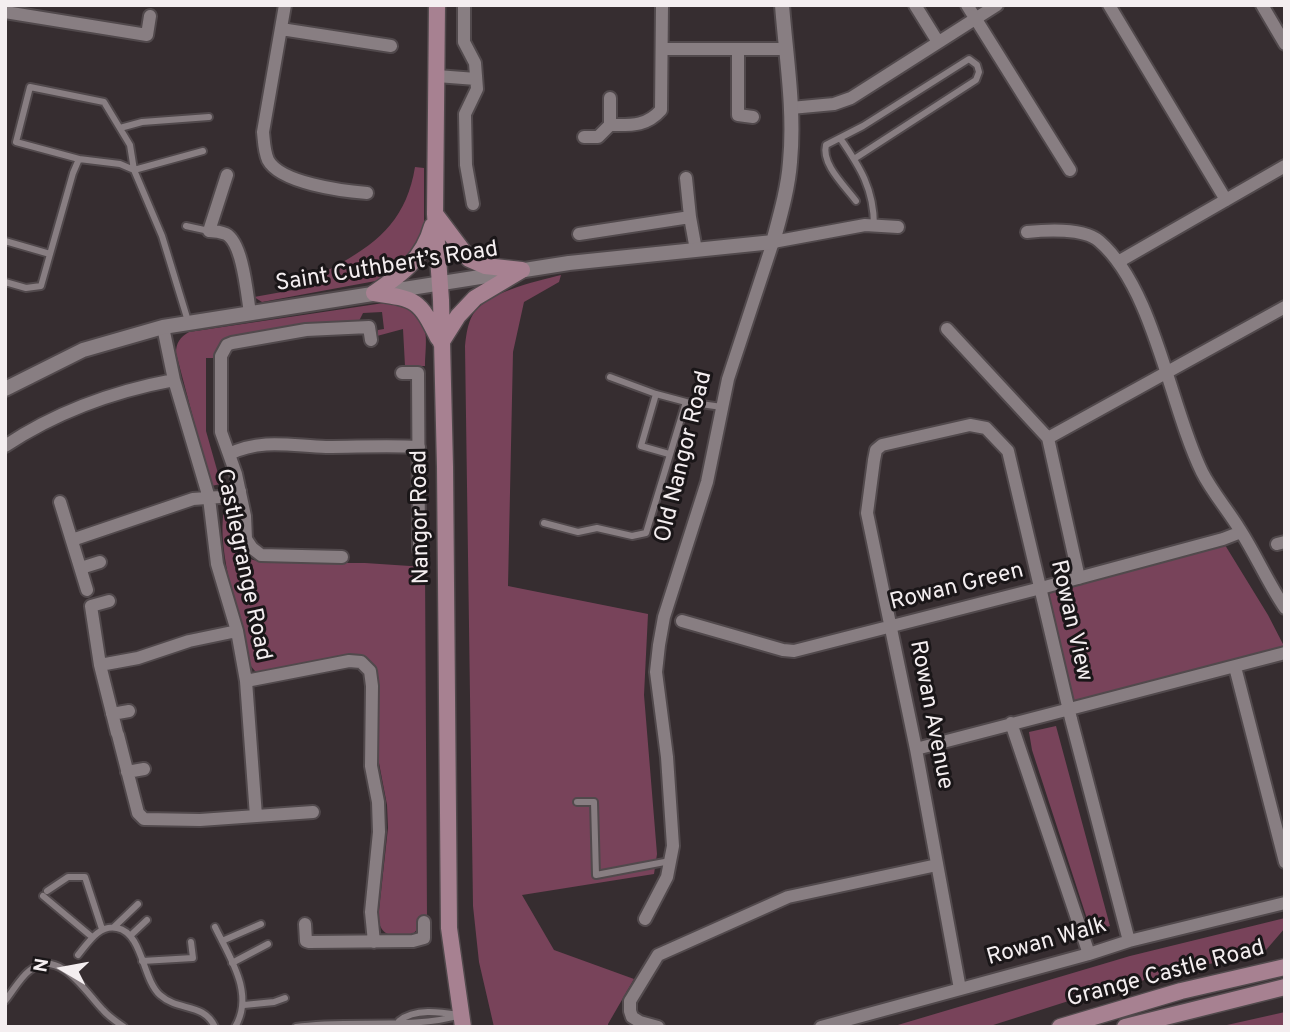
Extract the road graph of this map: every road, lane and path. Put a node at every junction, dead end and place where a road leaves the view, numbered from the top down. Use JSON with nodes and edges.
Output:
{"nodes":[{"id":1,"x":285,"y":5,"type":"edge"},
{"id":2,"x":437,"y":5,"type":"edge"},
{"id":3,"x":464,"y":5,"type":"edge"},
{"id":4,"x":662,"y":5,"type":"edge"},
{"id":5,"x":782,"y":5,"type":"edge"},
{"id":6,"x":915,"y":5,"type":"edge"},
{"id":7,"x":967,"y":5,"type":"edge"},
{"id":8,"x":997,"y":5,"type":"edge"},
{"id":9,"x":1109,"y":5,"type":"edge"},
{"id":10,"x":1262,"y":5,"type":"edge"},
{"id":11,"x":5,"y":12,"type":"edge"},
{"id":12,"x":150,"y":16,"type":"dead end"},
{"id":13,"x":976,"y":18,"type":"junction"},
{"id":14,"x":281,"y":29,"type":"junction"},
{"id":15,"x":938,"y":42,"type":"junction"},
{"id":16,"x":1285,"y":44,"type":"edge"},
{"id":17,"x":391,"y":46,"type":"dead end"},
{"id":18,"x":663,"y":49,"type":"junction"},
{"id":19,"x":785,"y":49,"type":"junction"},
{"id":20,"x":738,"y":50,"type":"junction"},
{"id":21,"x":437,"y":76,"type":"junction"},
{"id":22,"x":476,"y":79,"type":"junction"},
{"id":23,"x":610,"y":98,"type":"dead end"},
{"id":24,"x":791,"y":108,"type":"junction"},
{"id":25,"x":209,"y":117,"type":"dead end"},
{"id":26,"x":753,"y":117,"type":"dead end"},
{"id":27,"x":610,"y":125,"type":"junction"},
{"id":28,"x":120,"y":128,"type":"junction"},
{"id":29,"x":584,"y":137,"type":"dead end"},
{"id":30,"x":840,"y":138,"type":"junction"},
{"id":31,"x":202,"y":151,"type":"dead end"},
{"id":32,"x":79,"y":159,"type":"junction"},
{"id":33,"x":854,"y":159,"type":"junction"},
{"id":34,"x":1285,"y":166,"type":"edge"},
{"id":35,"x":134,"y":170,"type":"junction"},
{"id":36,"x":1070,"y":170,"type":"dead end"},
{"id":37,"x":227,"y":175,"type":"dead end"},
{"id":38,"x":686,"y":178,"type":"dead end"},
{"id":39,"x":367,"y":193,"type":"dead end"},
{"id":40,"x":1226,"y":200,"type":"junction"},
{"id":41,"x":856,"y":201,"type":"dead end"},
{"id":42,"x":473,"y":204,"type":"dead end"},
{"id":43,"x":435,"y":214,"type":"junction"},
{"id":44,"x":690,"y":217,"type":"junction"},
{"id":45,"x":186,"y":226,"type":"dead end"},
{"id":46,"x":874,"y":226,"type":"junction"},
{"id":47,"x":898,"y":227,"type":"dead end"},
{"id":48,"x":209,"y":230,"type":"junction"},
{"id":49,"x":1027,"y":232,"type":"dead end"},
{"id":50,"x":579,"y":234,"type":"dead end"},
{"id":51,"x":5,"y":240,"type":"edge"},
{"id":52,"x":773,"y":242,"type":"junction"},
{"id":53,"x":695,"y":250,"type":"junction"},
{"id":54,"x":50,"y":254,"type":"junction"},
{"id":55,"x":1118,"y":262,"type":"junction"},
{"id":56,"x":522,"y":270,"type":"junction"},
{"id":57,"x":5,"y":282,"type":"edge"},
{"id":58,"x":438,"y":282,"type":"junction"},
{"id":59,"x":374,"y":293,"type":"junction"},
{"id":60,"x":1284,"y":310,"type":"edge"},
{"id":61,"x":250,"y":313,"type":"junction"},
{"id":62,"x":188,"y":322,"type":"junction"},
{"id":63,"x":163,"y":327,"type":"junction"},
{"id":64,"x":947,"y":329,"type":"dead end"},
{"id":65,"x":371,"y":340,"type":"dead end"},
{"id":66,"x":441,"y":343,"type":"junction"},
{"id":67,"x":402,"y":373,"type":"dead end"},
{"id":68,"x":1166,"y":374,"type":"junction"},
{"id":69,"x":610,"y":377,"type":"dead end"},
{"id":70,"x":174,"y":380,"type":"junction"},
{"id":71,"x":20,"y":382,"type":"junction"},
{"id":72,"x":5,"y":389,"type":"edge"},
{"id":73,"x":656,"y":394,"type":"junction"},
{"id":74,"x":5,"y":397,"type":"edge"},
{"id":75,"x":686,"y":402,"type":"junction"},
{"id":76,"x":722,"y":407,"type":"junction"},
{"id":77,"x":1048,"y":438,"type":"junction"},
{"id":78,"x":5,"y":446,"type":"edge"},
{"id":79,"x":419,"y":447,"type":"junction"},
{"id":80,"x":876,"y":450,"type":"joint"},
{"id":81,"x":229,"y":454,"type":"junction"},
{"id":82,"x":669,"y":454,"type":"junction"},
{"id":83,"x":240,"y":491,"type":"junction"},
{"id":84,"x":209,"y":498,"type":"junction"},
{"id":85,"x":61,"y":502,"type":"dead end"},
{"id":86,"x":544,"y":523,"type":"dead end"},
{"id":87,"x":1241,"y":532,"type":"junction"},
{"id":88,"x":72,"y":540,"type":"junction"},
{"id":89,"x":328,"y":541,"type":"dead end"},
{"id":90,"x":416,"y":550,"type":"dead end"},
{"id":91,"x":328,"y":556,"type":"junction"},
{"id":92,"x":342,"y":557,"type":"dead end"},
{"id":93,"x":100,"y":562,"type":"dead end"},
{"id":94,"x":81,"y":568,"type":"junction"},
{"id":95,"x":1079,"y":578,"type":"junction"},
{"id":96,"x":1041,"y":588,"type":"junction"},
{"id":97,"x":87,"y":590,"type":"dead end"},
{"id":98,"x":109,"y":601,"type":"dead end"},
{"id":99,"x":1285,"y":608,"type":"edge"},
{"id":100,"x":682,"y":621,"type":"dead end"},
{"id":101,"x":891,"y":627,"type":"junction"},
{"id":102,"x":237,"y":631,"type":"junction"},
{"id":103,"x":1285,"y":653,"type":"edge"},
{"id":104,"x":100,"y":665,"type":"junction"},
{"id":105,"x":1235,"y":667,"type":"junction"},
{"id":106,"x":246,"y":681,"type":"junction"},
{"id":107,"x":1069,"y":708,"type":"junction"},
{"id":108,"x":129,"y":711,"type":"dead end"},
{"id":109,"x":112,"y":714,"type":"junction"},
{"id":110,"x":1012,"y":723,"type":"junction"},
{"id":111,"x":916,"y":749,"type":"junction"},
{"id":112,"x":144,"y":769,"type":"dead end"},
{"id":113,"x":127,"y":772,"type":"junction"},
{"id":114,"x":577,"y":802,"type":"dead end"},
{"id":115,"x":313,"y":812,"type":"dead end"},
{"id":116,"x":257,"y":816,"type":"junction"},
{"id":117,"x":670,"y":861,"type":"junction"},
{"id":118,"x":1285,"y":862,"type":"edge"},
{"id":119,"x":937,"y":865,"type":"junction"},
{"id":120,"x":1285,"y":903,"type":"edge"},
{"id":121,"x":138,"y":904,"type":"dead end"},
{"id":122,"x":645,"y":919,"type":"dead end"},
{"id":123,"x":147,"y":920,"type":"dead end"},
{"id":124,"x":424,"y":922,"type":"dead end"},
{"id":125,"x":261,"y":923,"type":"dead end"},
{"id":126,"x":305,"y":924,"type":"dead end"},
{"id":127,"x":114,"y":927,"type":"junction"},
{"id":128,"x":215,"y":927,"type":"dead end"},
{"id":129,"x":102,"y":929,"type":"junction"},
{"id":130,"x":130,"y":936,"type":"junction"},
{"id":131,"x":92,"y":937,"type":"junction"},
{"id":132,"x":222,"y":941,"type":"junction"},
{"id":133,"x":1129,"y":941,"type":"junction"},
{"id":134,"x":191,"y":942,"type":"dead end"},
{"id":135,"x":374,"y":942,"type":"junction"},
{"id":136,"x":268,"y":944,"type":"dead end"},
{"id":137,"x":1090,"y":954,"type":"junction"},
{"id":138,"x":78,"y":955,"type":"dead end"},
{"id":139,"x":142,"y":961,"type":"junction"},
{"id":140,"x":232,"y":963,"type":"junction"},
{"id":141,"x":1285,"y":967,"type":"edge"},
{"id":142,"x":1285,"y":987,"type":"edge"},
{"id":143,"x":960,"y":989,"type":"junction"},
{"id":144,"x":285,"y":998,"type":"dead end"},
{"id":145,"x":5,"y":1001,"type":"edge"},
{"id":146,"x":244,"y":1005,"type":"junction"},
{"id":147,"x":462,"y":1021,"type":"edge"},
{"id":148,"x":124,"y":1027,"type":"edge"},
{"id":149,"x":215,"y":1027,"type":"edge"},
{"id":150,"x":235,"y":1027,"type":"edge"},
{"id":151,"x":296,"y":1027,"type":"edge"},
{"id":152,"x":658,"y":1027,"type":"edge"},
{"id":153,"x":821,"y":1027,"type":"edge"},
{"id":154,"x":1060,"y":1027,"type":"edge"},
{"id":155,"x":1125,"y":1027,"type":"edge"}],
"edges":[{"from":1,"to":14,"type":"street"},
{"from":2,"to":21,"type":"main road","name":"Nangor Road"},
{"from":3,"to":22,"type":"street"},
{"from":4,"to":18,"type":"street"},
{"from":5,"to":19,"type":"street","name":"Old Nangor Road"},
{"from":6,"to":15,"type":"street"},
{"from":7,"to":13,"type":"street"},
{"from":8,"to":13,"type":"street"},
{"from":9,"to":40,"type":"street"},
{"from":10,"to":16,"type":"street"},
{"from":11,"to":12,"type":"street"},
{"from":13,"to":15,"type":"street"},
{"from":13,"to":36,"type":"street"},
{"from":14,"to":17,"type":"street"},
{"from":14,"to":39,"type":"street"},
{"from":15,"to":24,"type":"street"},
{"from":18,"to":20,"type":"street"},
{"from":18,"to":27,"type":"street"},
{"from":19,"to":20,"type":"street"},
{"from":19,"to":24,"type":"street","name":"Old Nangor Road"},
{"from":20,"to":26,"type":"street"},
{"from":21,"to":22,"type":"street"},
{"from":21,"to":43,"type":"main road","name":"Nangor Road"},
{"from":22,"to":42,"type":"street"},
{"from":23,"to":27,"type":"street"},
{"from":24,"to":52,"type":"street","name":"Old Nangor Road"},
{"from":25,"to":28,"type":"lane"},
{"from":27,"to":29,"type":"street"},
{"from":28,"to":32,"type":"lane"},
{"from":28,"to":35,"type":"lane"},
{"from":30,"to":33,"type":"lane"},
{"from":30,"to":33,"type":"lane"},
{"from":30,"to":41,"type":"lane"},
{"from":31,"to":35,"type":"lane"},
{"from":32,"to":35,"type":"lane"},
{"from":32,"to":54,"type":"lane"},
{"from":33,"to":46,"type":"lane"},
{"from":34,"to":40,"type":"street"},
{"from":35,"to":62,"type":"lane"},
{"from":37,"to":48,"type":"street"},
{"from":38,"to":44,"type":"street"},
{"from":40,"to":55,"type":"street"},
{"from":43,"to":56,"type":"main road"},
{"from":43,"to":58,"type":"main road","name":"Nangor Road"},
{"from":43,"to":59,"type":"main road"},
{"from":44,"to":50,"type":"street"},
{"from":44,"to":53,"type":"street"},
{"from":45,"to":48,"type":"lane"},
{"from":46,"to":47,"type":"street"},
{"from":46,"to":52,"type":"street"},
{"from":48,"to":61,"type":"street"},
{"from":49,"to":55,"type":"street"},
{"from":51,"to":54,"type":"lane"},
{"from":52,"to":53,"type":"street","name":"Saint Cuthbert’s Road"},
{"from":52,"to":76,"type":"street","name":"Old Nangor Road"},
{"from":53,"to":56,"type":"street","name":"Saint Cuthbert’s Road"},
{"from":54,"to":57,"type":"lane"},
{"from":55,"to":68,"type":"street"},
{"from":56,"to":58,"type":"street","name":"Saint Cuthbert’s Road"},
{"from":56,"to":66,"type":"main road"},
{"from":58,"to":59,"type":"street","name":"Saint Cuthbert’s Road"},
{"from":58,"to":66,"type":"main road","name":"Nangor Road"},
{"from":59,"to":61,"type":"street","name":"Saint Cuthbert’s Road"},
{"from":59,"to":66,"type":"main road"},
{"from":60,"to":68,"type":"street"},
{"from":61,"to":62,"type":"street","name":"Saint Cuthbert’s Road"},
{"from":62,"to":63,"type":"street","name":"Saint Cuthbert’s Road"},
{"from":63,"to":70,"type":"street","name":"Castlegrange Road"},
{"from":63,"to":71,"type":"street","name":"Saint Cuthbert’s Road"},
{"from":64,"to":77,"type":"street"},
{"from":65,"to":81,"type":"street"},
{"from":66,"to":147,"type":"main road","name":"Nangor Road"},
{"from":67,"to":79,"type":"street"},
{"from":68,"to":77,"type":"street"},
{"from":68,"to":87,"type":"street"},
{"from":69,"to":73,"type":"lane"},
{"from":70,"to":78,"type":"street"},
{"from":70,"to":84,"type":"street","name":"Castlegrange Road"},
{"from":71,"to":72,"type":"street","name":"Saint Cuthbert’s Road"},
{"from":71,"to":74,"type":"street","name":"Saint Cuthbert’s Road"},
{"from":73,"to":75,"type":"lane"},
{"from":73,"to":82,"type":"lane"},
{"from":75,"to":76,"type":"lane"},
{"from":75,"to":82,"type":"lane"},
{"from":76,"to":117,"type":"street","name":"Old Nangor Road"},
{"from":77,"to":95,"type":"street"},
{"from":79,"to":81,"type":"street"},
{"from":79,"to":90,"type":"street"},
{"from":80,"to":96,"type":"street","name":"Rowan View"},
{"from":80,"to":101,"type":"street","name":"Rowan Avenue"},
{"from":81,"to":83,"type":"street"},
{"from":82,"to":86,"type":"lane"},
{"from":83,"to":84,"type":"street"},
{"from":83,"to":91,"type":"street"},
{"from":84,"to":88,"type":"street"},
{"from":84,"to":102,"type":"street","name":"Castlegrange Road"},
{"from":85,"to":88,"type":"street"},
{"from":87,"to":95,"type":"street","name":"Rowan Green"},
{"from":87,"to":99,"type":"street"},
{"from":88,"to":94,"type":"street"},
{"from":89,"to":91,"type":"street"},
{"from":91,"to":92,"type":"street"},
{"from":93,"to":94,"type":"street"},
{"from":94,"to":97,"type":"street"},
{"from":95,"to":96,"type":"street","name":"Rowan Green"},
{"from":96,"to":101,"type":"street","name":"Rowan Green"},
{"from":96,"to":107,"type":"street","name":"Rowan View"},
{"from":98,"to":104,"type":"street"},
{"from":100,"to":101,"type":"street","name":"Rowan Green"},
{"from":101,"to":111,"type":"street","name":"Rowan Avenue"},
{"from":102,"to":104,"type":"street"},
{"from":102,"to":106,"type":"street","name":"Castlegrange Road"},
{"from":103,"to":105,"type":"street"},
{"from":104,"to":109,"type":"street"},
{"from":105,"to":107,"type":"street"},
{"from":105,"to":118,"type":"street"},
{"from":106,"to":116,"type":"street","name":"Castlegrange Road"},
{"from":106,"to":135,"type":"street"},
{"from":107,"to":110,"type":"street"},
{"from":107,"to":133,"type":"street","name":"Rowan View"},
{"from":108,"to":109,"type":"street"},
{"from":109,"to":113,"type":"street"},
{"from":110,"to":111,"type":"street"},
{"from":110,"to":137,"type":"street"},
{"from":111,"to":119,"type":"street","name":"Rowan Avenue"},
{"from":112,"to":113,"type":"street"},
{"from":113,"to":116,"type":"street"},
{"from":114,"to":117,"type":"lane"},
{"from":115,"to":116,"type":"street"},
{"from":117,"to":122,"type":"street","name":"Old Nangor Road"},
{"from":119,"to":143,"type":"street","name":"Rowan Avenue"},
{"from":119,"to":152,"type":"street"},
{"from":120,"to":133,"type":"street","name":"Rowan Walk"},
{"from":121,"to":127,"type":"lane"},
{"from":123,"to":130,"type":"lane"},
{"from":124,"to":135,"type":"street"},
{"from":125,"to":132,"type":"lane"},
{"from":126,"to":135,"type":"street"},
{"from":127,"to":129,"type":"lane"},
{"from":127,"to":130,"type":"lane"},
{"from":128,"to":132,"type":"lane"},
{"from":129,"to":131,"type":"lane"},
{"from":129,"to":131,"type":"lane"},
{"from":130,"to":139,"type":"lane"},
{"from":131,"to":138,"type":"lane"},
{"from":132,"to":140,"type":"lane"},
{"from":133,"to":137,"type":"street","name":"Rowan Walk"},
{"from":134,"to":139,"type":"lane"},
{"from":136,"to":140,"type":"lane"},
{"from":137,"to":143,"type":"street","name":"Rowan Walk"},
{"from":139,"to":149,"type":"lane"},
{"from":140,"to":146,"type":"lane"},
{"from":141,"to":154,"type":"main road","name":"Grange Castle Road"},
{"from":142,"to":155,"type":"main road","name":"Grange Castle Road"},
{"from":143,"to":153,"type":"street","name":"Rowan Walk"},
{"from":144,"to":146,"type":"lane"},
{"from":145,"to":148,"type":"lane"},
{"from":146,"to":150,"type":"lane"},
{"from":147,"to":151,"type":"lane"}]}
